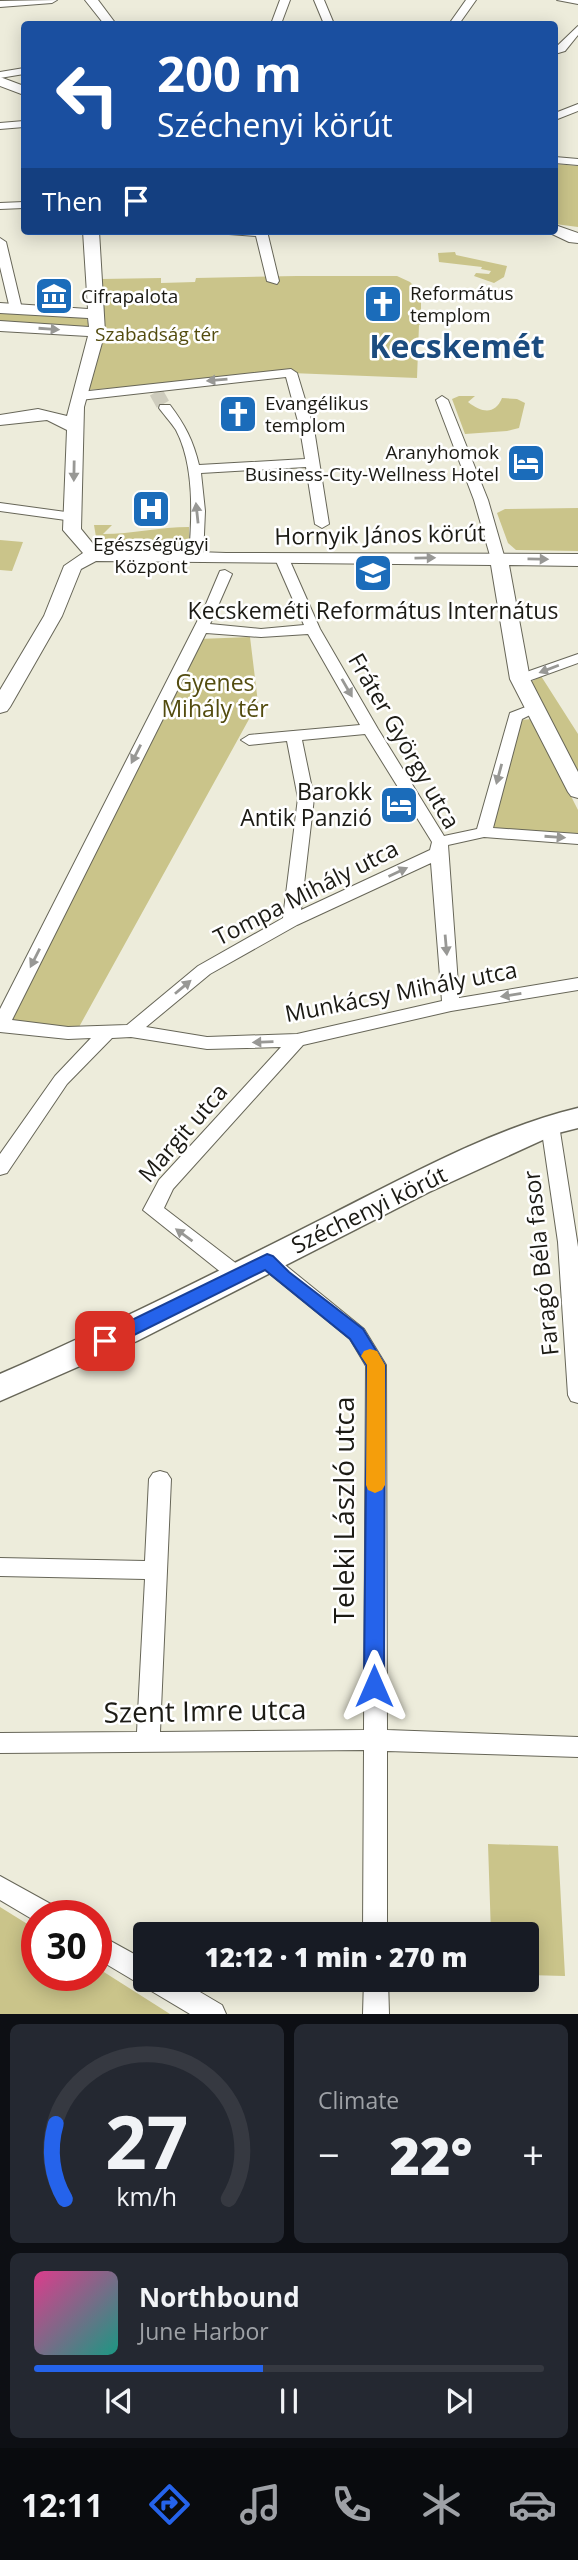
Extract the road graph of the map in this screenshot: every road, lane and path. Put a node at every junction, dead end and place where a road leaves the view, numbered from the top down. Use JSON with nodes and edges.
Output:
{"nodes":[{"id":1,"x":52,"y":0,"type":"edge"},
{"id":2,"x":91,"y":0,"type":"edge"},
{"id":3,"x":285,"y":0,"type":"edge"},
{"id":4,"x":319,"y":0,"type":"edge"},
{"id":5,"x":471,"y":0,"type":"edge"},
{"id":6,"x":562,"y":0,"type":"edge"},
{"id":7,"x":578,"y":1,"type":"edge"},
{"id":8,"x":0,"y":4,"type":"edge"},
{"id":9,"x":108,"y":21,"type":"edge"},
{"id":10,"x":277,"y":21,"type":"edge"},
{"id":11,"x":328,"y":21,"type":"edge"},
{"id":12,"x":456,"y":21,"type":"edge"},
{"id":13,"x":578,"y":29,"type":"edge"},
{"id":14,"x":558,"y":50,"type":"edge"},
{"id":15,"x":21,"y":72,"type":"edge"},
{"id":16,"x":0,"y":75,"type":"edge"},
{"id":17,"x":0,"y":81,"type":"edge"},
{"id":18,"x":21,"y":91,"type":"edge"},
{"id":19,"x":578,"y":107,"type":"edge"},
{"id":20,"x":558,"y":116,"type":"edge"},
{"id":21,"x":21,"y":124,"type":"edge"},
{"id":22,"x":0,"y":126,"type":"edge"},
{"id":23,"x":558,"y":160,"type":"edge"},
{"id":24,"x":578,"y":162,"type":"edge"},
{"id":25,"x":21,"y":205,"type":"edge"},
{"id":26,"x":0,"y":206,"type":"edge"},
{"id":27,"x":558,"y":231,"type":"edge"},
{"id":28,"x":91,"y":235,"type":"edge"},
{"id":29,"x":263,"y":235,"type":"edge"},
{"id":30,"x":577,"y":240,"type":"edge"},
{"id":31,"x":0,"y":242,"type":"edge"},
{"id":32,"x":273,"y":281,"type":"dead end"},
{"id":33,"x":8,"y":308,"type":"edge"},
{"id":34,"x":97,"y":314,"type":"junction"},
{"id":35,"x":0,"y":326,"type":"edge"},
{"id":36,"x":97,"y":332,"type":"junction"},
{"id":37,"x":80,"y":396,"type":"junction"},
{"id":38,"x":442,"y":400,"type":"dead end"},
{"id":39,"x":165,"y":408,"type":"tunnel mouth"},
{"id":40,"x":0,"y":420,"type":"edge"},
{"id":41,"x":74,"y":426,"type":"junction"},
{"id":42,"x":312,"y":463,"type":"junction"},
{"id":43,"x":192,"y":469,"type":"junction"},
{"id":44,"x":0,"y":507,"type":"edge"},
{"id":45,"x":322,"y":524,"type":"dead end"},
{"id":46,"x":75,"y":529,"type":"junction"},
{"id":47,"x":109,"y":554,"type":"junction"},
{"id":48,"x":196,"y":557,"type":"junction"},
{"id":49,"x":498,"y":559,"type":"junction"},
{"id":50,"x":578,"y":560,"type":"edge"},
{"id":51,"x":283,"y":561,"type":"junction"},
{"id":52,"x":225,"y":574,"type":"dead end"},
{"id":53,"x":61,"y":592,"type":"junction"},
{"id":54,"x":200,"y":628,"type":"junction"},
{"id":55,"x":313,"y":629,"type":"junction"},
{"id":56,"x":578,"y":658,"type":"edge"},
{"id":57,"x":520,"y":679,"type":"junction"},
{"id":58,"x":1,"y":705,"type":"edge"},
{"id":59,"x":536,"y":708,"type":"junction"},
{"id":60,"x":370,"y":729,"type":"junction"},
{"id":61,"x":293,"y":735,"type":"junction"},
{"id":62,"x":249,"y":740,"type":"dead end"},
{"id":63,"x":578,"y":792,"type":"edge"},
{"id":64,"x":484,"y":832,"type":"junction"},
{"id":65,"x":578,"y":839,"type":"edge"},
{"id":66,"x":439,"y":847,"type":"junction"},
{"id":67,"x":291,"y":921,"type":"junction"},
{"id":68,"x":578,"y":984,"type":"edge"},
{"id":69,"x":451,"y":1005,"type":"junction"},
{"id":70,"x":0,"y":1026,"type":"edge"},
{"id":71,"x":108,"y":1031,"type":"junction"},
{"id":72,"x":131,"y":1031,"type":"junction"},
{"id":73,"x":297,"y":1040,"type":"junction"},
{"id":74,"x":564,"y":1121,"type":"edge"},
{"id":75,"x":0,"y":1168,"type":"edge"},
{"id":76,"x":267,"y":1261,"type":"junction"},
{"id":77,"x":239,"y":1276,"type":"junction"},
{"id":78,"x":126,"y":1332,"type":"junction"},
{"id":79,"x":0,"y":1388,"type":"edge"},
{"id":80,"x":578,"y":1395,"type":"edge"},
{"id":81,"x":0,"y":1405,"type":"edge"},
{"id":82,"x":160,"y":1479,"type":"dead end"},
{"id":83,"x":0,"y":1567,"type":"edge"},
{"id":84,"x":156,"y":1570,"type":"junction"},
{"id":85,"x":374,"y":1740,"type":"junction"},
{"id":86,"x":148,"y":1742,"type":"junction"},
{"id":87,"x":0,"y":1743,"type":"edge"},
{"id":88,"x":578,"y":1747,"type":"edge"},
{"id":89,"x":0,"y":1887,"type":"edge"},
{"id":90,"x":22,"y":1900,"type":"edge"},
{"id":91,"x":376,"y":1922,"type":"edge"},
{"id":92,"x":112,"y":1953,"type":"edge"},
{"id":93,"x":133,"y":1966,"type":"edge"},
{"id":94,"x":177,"y":1992,"type":"edge"},
{"id":95,"x":376,"y":1992,"type":"edge"},
{"id":96,"x":213,"y":2014,"type":"edge"},
{"id":97,"x":376,"y":2014,"type":"edge"}],
"edges":[{"from":1,"to":8,"type":"street"},
{"from":2,"to":9,"type":"street"},
{"from":3,"to":10,"type":"street"},
{"from":4,"to":11,"type":"street"},
{"from":5,"to":12,"type":"street"},
{"from":6,"to":7,"type":"street"},
{"from":13,"to":14,"type":"street"},
{"from":15,"to":16,"type":"street"},
{"from":17,"to":18,"type":"street"},
{"from":19,"to":20,"type":"street"},
{"from":21,"to":22,"type":"street"},
{"from":23,"to":24,"type":"street"},
{"from":25,"to":26,"type":"street"},
{"from":27,"to":30,"type":"street"},
{"from":28,"to":34,"type":"street"},
{"from":29,"to":32,"type":"street"},
{"from":31,"to":33,"type":"street"},
{"from":33,"to":34,"type":"street"},
{"from":34,"to":36,"type":"street"},
{"from":35,"to":36,"type":"street","one_way":true},
{"from":36,"to":37,"type":"street"},
{"from":37,"to":41,"type":"street"},
{"from":42,"to":37,"type":"street","one_way":true},
{"from":38,"to":49,"type":"street"},
{"from":39,"to":43,"type":"street"},
{"from":40,"to":41,"type":"street"},
{"from":41,"to":46,"type":"street","one_way":true},
{"from":42,"to":43,"type":"street"},
{"from":42,"to":45,"type":"street"},
{"from":48,"to":43,"type":"street","one_way":true},
{"from":44,"to":46,"type":"street"},
{"from":46,"to":47,"type":"street"},
{"from":46,"to":53,"type":"street"},
{"from":47,"to":48,"type":"street"},
{"from":47,"to":53,"type":"street"},
{"from":48,"to":51,"type":"street","name":"Hornyik János körút"},
{"from":49,"to":50,"type":"street","name":"Hornyik János körút","one_way":true},
{"from":51,"to":49,"type":"street","name":"Hornyik János körút","one_way":true},
{"from":49,"to":57,"type":"street"},
{"from":51,"to":55,"type":"street","name":"Fráter György utca"},
{"from":52,"to":54,"type":"street"},
{"from":53,"to":58,"type":"street"},
{"from":54,"to":55,"type":"street"},
{"from":54,"to":70,"type":"street","one_way":true},
{"from":55,"to":60,"type":"street","name":"Fráter György utca","one_way":true},
{"from":56,"to":57,"type":"street","one_way":true},
{"from":57,"to":59,"type":"street"},
{"from":59,"to":63,"type":"street"},
{"from":59,"to":64,"type":"street","one_way":true},
{"from":60,"to":61,"type":"street"},
{"from":60,"to":66,"type":"street","name":"Fráter György utca"},
{"from":61,"to":62,"type":"street"},
{"from":61,"to":67,"type":"street"},
{"from":64,"to":65,"type":"street","name":"Tompa Mihály utca","one_way":true},
{"from":64,"to":66,"type":"street","name":"Tompa Mihály utca"},
{"from":67,"to":66,"type":"street","name":"Tompa Mihály utca","one_way":true},
{"from":66,"to":69,"type":"street","name":"Fráter György utca","one_way":true},
{"from":72,"to":67,"type":"street","name":"Tompa Mihály utca","one_way":true},
{"from":68,"to":69,"type":"street","name":"Munkácsy Mihály utca","one_way":true},
{"from":69,"to":73,"type":"street","name":"Munkácsy Mihály utca"},
{"from":70,"to":71,"type":"street","name":"Munkácsy Mihály utca"},
{"from":71,"to":72,"type":"street","name":"Munkácsy Mihály utca"},
{"from":71,"to":75,"type":"street"},
{"from":73,"to":72,"type":"street","name":"Munkácsy Mihály utca","one_way":true},
{"from":77,"to":73,"type":"street","name":"Margit utca","one_way":true},
{"from":74,"to":76,"type":"main road","name":"Széchenyi körút"},
{"from":74,"to":80,"type":"street","name":"Faragó Béla fasor"},
{"from":76,"to":77,"type":"main road","name":"Széchenyi körút"},
{"from":76,"to":85,"type":"street","name":"Teleki László utca"},
{"from":77,"to":78,"type":"main road","name":"Széchenyi körút"},
{"from":78,"to":79,"type":"main road","name":"Széchenyi körút"},
{"from":78,"to":81,"type":"main road","name":"Széchenyi körút"},
{"from":82,"to":84,"type":"street"},
{"from":83,"to":84,"type":"street"},
{"from":84,"to":86,"type":"street"},
{"from":85,"to":86,"type":"street","name":"Szent Imre utca"},
{"from":85,"to":88,"type":"street","name":"Szent Imre utca"},
{"from":85,"to":91,"type":"street","name":"Teleki László utca"},
{"from":86,"to":87,"type":"street","name":"Szent Imre utca"},
{"from":89,"to":90,"type":"street"},
{"from":92,"to":93,"type":"street"},
{"from":94,"to":96,"type":"street"},
{"from":95,"to":97,"type":"street"}]}
